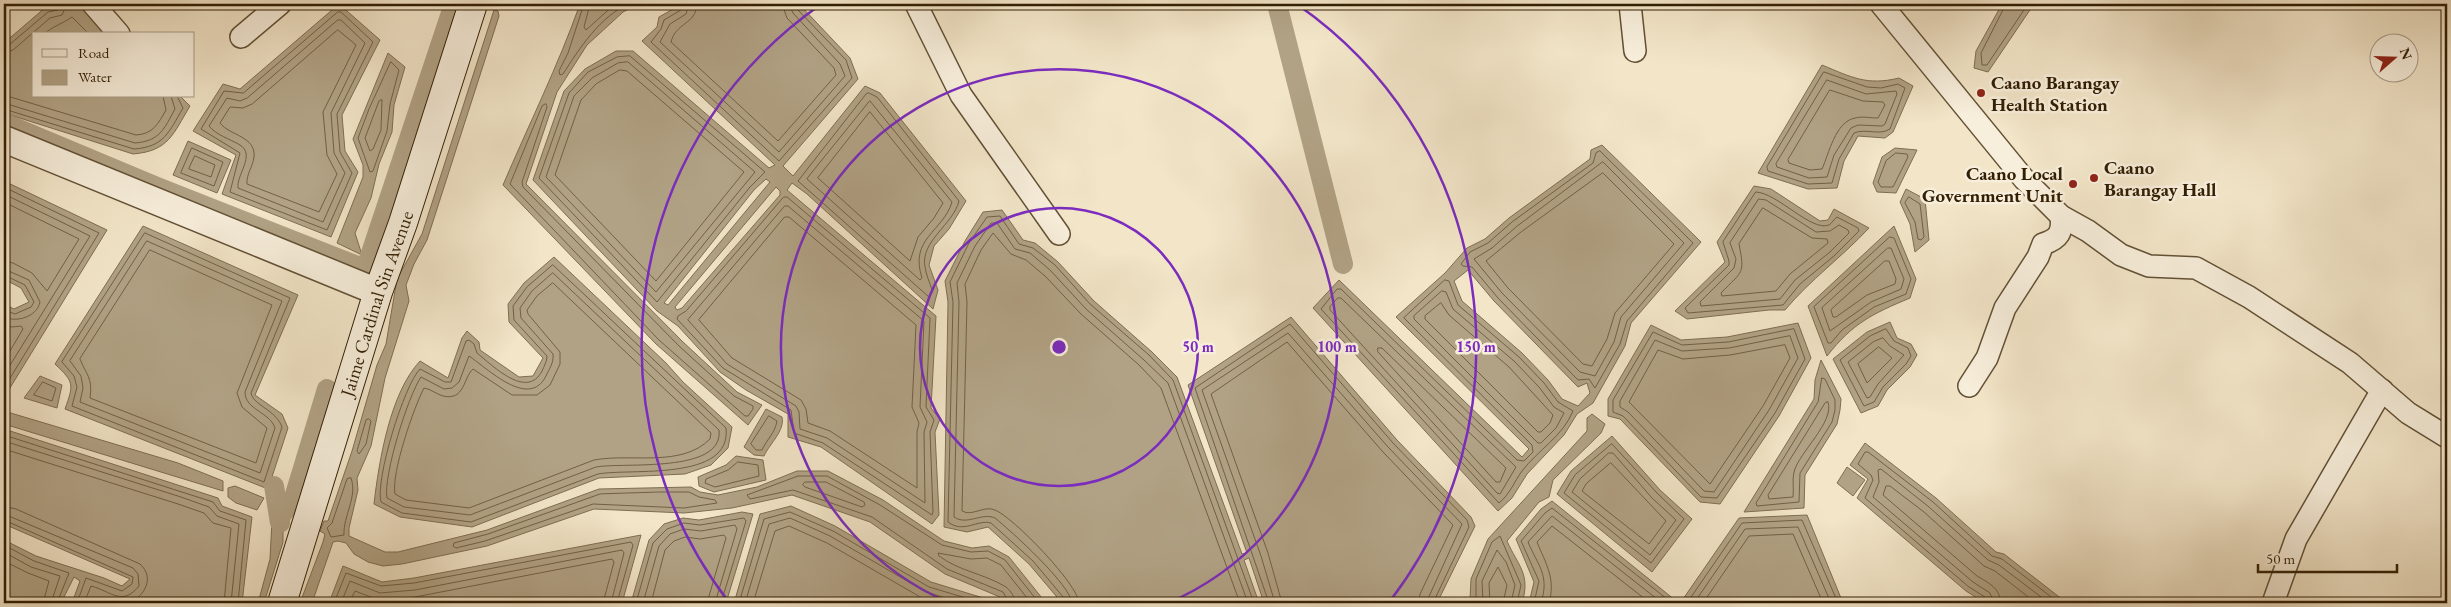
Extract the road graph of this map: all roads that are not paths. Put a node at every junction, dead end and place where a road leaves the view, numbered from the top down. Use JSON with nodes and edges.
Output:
{"nodes":[{"id":1,"x":93,"y":4,"type":"edge"},
{"id":2,"x":280,"y":4,"type":"edge"},
{"id":3,"x":916,"y":4,"type":"edge"},
{"id":4,"x":1630,"y":4,"type":"edge"},
{"id":5,"x":1881,"y":4,"type":"edge"},
{"id":6,"x":469,"y":7,"type":"edge"},
{"id":7,"x":117,"y":32,"type":"edge"},
{"id":8,"x":241,"y":37,"type":"dead end"},
{"id":9,"x":1635,"y":51,"type":"dead end"},
{"id":10,"x":4,"y":139,"type":"edge"},
{"id":11,"x":2061,"y":216,"type":"junction"},
{"id":12,"x":1059,"y":234,"type":"dead end"},
{"id":13,"x":378,"y":292,"type":"junction"},
{"id":14,"x":1969,"y":386,"type":"dead end"},
{"id":15,"x":2382,"y":390,"type":"junction"},
{"id":16,"x":2447,"y":437,"type":"edge"},
{"id":17,"x":282,"y":603,"type":"edge"},
{"id":18,"x":2273,"y":603,"type":"edge"}],
"edges":[{"from":1,"to":7,"type":"street"},
{"from":2,"to":8,"type":"street"},
{"from":3,"to":12,"type":"street"},
{"from":4,"to":9,"type":"street"},
{"from":5,"to":11,"type":"street"},
{"from":6,"to":13,"type":"main road","name":"Jaime Cardinal Sin Avenue"},
{"from":10,"to":13,"type":"street"},
{"from":11,"to":14,"type":"street"},
{"from":11,"to":15,"type":"street"},
{"from":13,"to":17,"type":"main road","name":"Jaime Cardinal Sin Avenue"},
{"from":15,"to":16,"type":"street"},
{"from":15,"to":18,"type":"street"}]}
